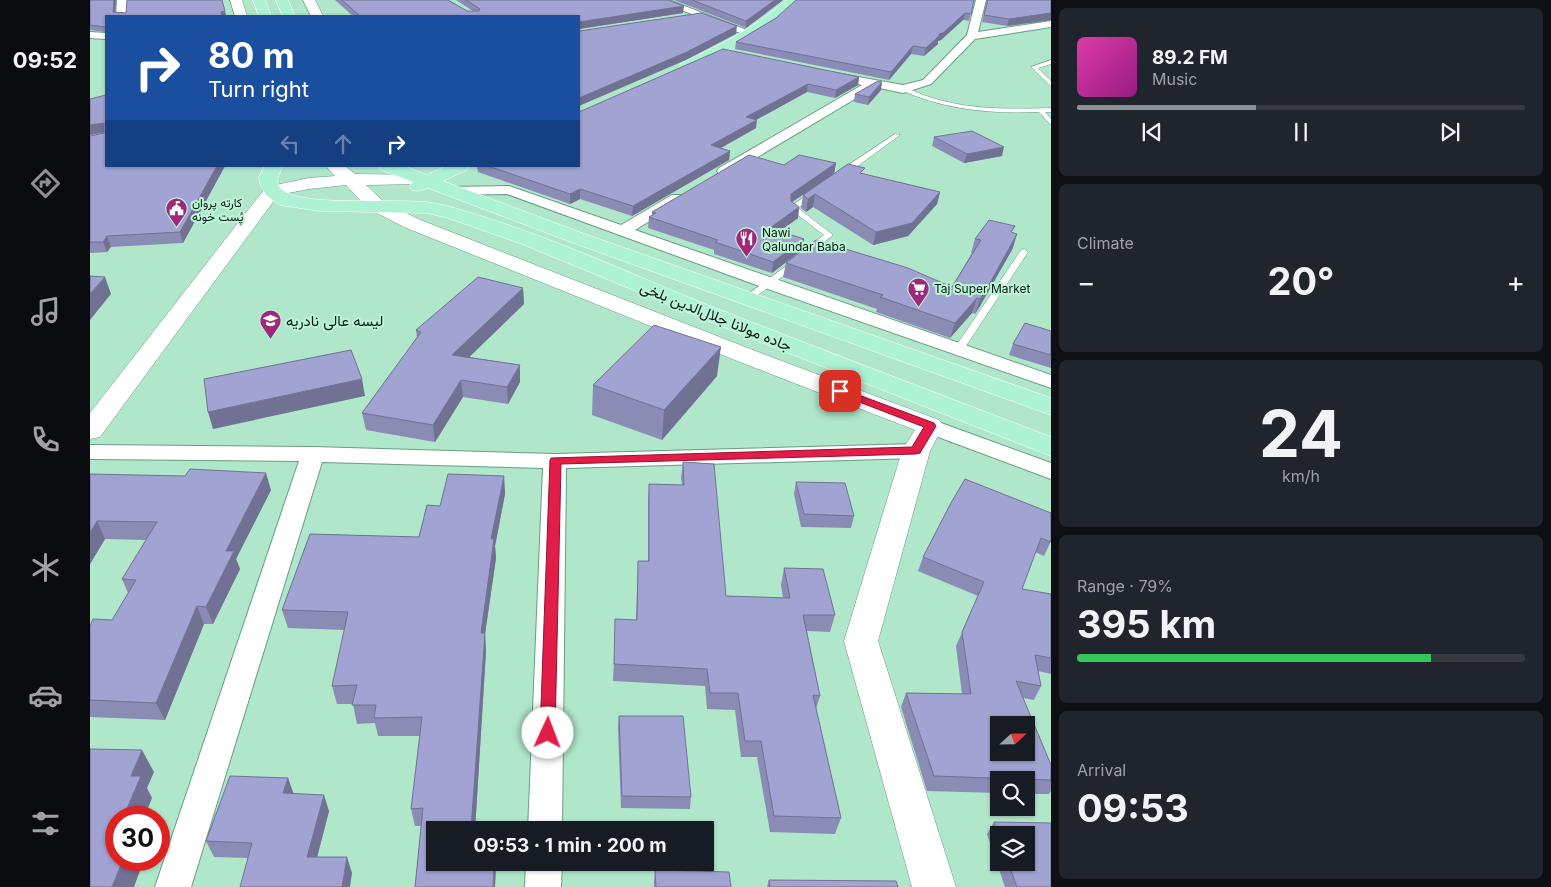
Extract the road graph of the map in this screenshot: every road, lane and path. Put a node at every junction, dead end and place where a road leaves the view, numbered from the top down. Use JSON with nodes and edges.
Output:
{"nodes":[{"id":1,"x":122,"y":0,"type":"edge"},
{"id":2,"x":236,"y":0,"type":"edge"},
{"id":3,"x":259,"y":0,"type":"edge"},
{"id":4,"x":282,"y":0,"type":"edge"},
{"id":5,"x":309,"y":0,"type":"edge"},
{"id":6,"x":661,"y":0,"type":"edge"},
{"id":7,"x":793,"y":0,"type":"edge"},
{"id":8,"x":981,"y":0,"type":"edge"},
{"id":9,"x":121,"y":15,"type":"edge"},
{"id":10,"x":241,"y":15,"type":"edge"},
{"id":11,"x":265,"y":15,"type":"edge"},
{"id":12,"x":289,"y":15,"type":"edge"},
{"id":13,"x":316,"y":15,"type":"edge"},
{"id":14,"x":703,"y":15,"type":"junction"},
{"id":15,"x":684,"y":18,"type":"edge"},
{"id":16,"x":1051,"y":24,"type":"edge"},
{"id":17,"x":752,"y":34,"type":"junction"},
{"id":18,"x":90,"y":35,"type":"edge"},
{"id":19,"x":105,"y":36,"type":"edge"},
{"id":20,"x":972,"y":36,"type":"junction"},
{"id":21,"x":719,"y":51,"type":"junction"},
{"id":22,"x":738,"y":55,"type":"edge"},
{"id":23,"x":1051,"y":62,"type":"edge"},
{"id":24,"x":675,"y":71,"type":"edge"},
{"id":25,"x":815,"y":72,"type":"edge"},
{"id":26,"x":872,"y":84,"type":"junction"},
{"id":27,"x":1051,"y":84,"type":"edge"},
{"id":28,"x":903,"y":89,"type":"junction"},
{"id":29,"x":1040,"y":110,"type":"junction"},
{"id":30,"x":1051,"y":110,"type":"edge"},
{"id":31,"x":1051,"y":123,"type":"edge"},
{"id":32,"x":897,"y":135,"type":"dead end"},
{"id":33,"x":273,"y":167,"type":"edge"},
{"id":34,"x":335,"y":167,"type":"edge"},
{"id":35,"x":389,"y":167,"type":"edge"},
{"id":36,"x":458,"y":167,"type":"edge"},
{"id":37,"x":424,"y":180,"type":"junction"},
{"id":38,"x":708,"y":180,"type":"edge"},
{"id":39,"x":833,"y":180,"type":"edge"},
{"id":40,"x":352,"y":181,"type":"junction"},
{"id":41,"x":691,"y":190,"type":"edge"},
{"id":42,"x":272,"y":191,"type":"junction"},
{"id":43,"x":452,"y":191,"type":"junction"},
{"id":44,"x":817,"y":191,"type":"edge"},
{"id":45,"x":376,"y":205,"type":"junction"},
{"id":46,"x":622,"y":231,"type":"junction"},
{"id":47,"x":1024,"y":252,"type":"dead end"},
{"id":48,"x":768,"y":283,"type":"junction"},
{"id":49,"x":747,"y":299,"type":"junction"},
{"id":50,"x":959,"y":349,"type":"junction"},
{"id":51,"x":1051,"y":382,"type":"edge"},
{"id":52,"x":1051,"y":407,"type":"edge"},
{"id":53,"x":90,"y":430,"type":"edge"},
{"id":54,"x":923,"y":438,"type":"junction"},
{"id":55,"x":1051,"y":447,"type":"edge"},
{"id":56,"x":90,"y":452,"type":"edge"},
{"id":57,"x":313,"y":454,"type":"junction"},
{"id":58,"x":556,"y":460,"type":"junction"},
{"id":59,"x":1051,"y":471,"type":"edge"},
{"id":60,"x":545,"y":821,"type":"edge"},
{"id":61,"x":544,"y":871,"type":"edge"},
{"id":62,"x":173,"y":887,"type":"edge"},
{"id":63,"x":543,"y":887,"type":"edge"},
{"id":64,"x":934,"y":887,"type":"edge"}],
"edges":[{"from":1,"to":9,"type":"street"},
{"from":2,"to":10,"type":"main road"},
{"from":3,"to":11,"type":"main road"},
{"from":4,"to":12,"type":"main road"},
{"from":5,"to":13,"type":"main road"},
{"from":6,"to":14,"type":"street"},
{"from":7,"to":17,"type":"main road"},
{"from":8,"to":20,"type":"street"},
{"from":14,"to":15,"type":"street"},
{"from":14,"to":17,"type":"street"},
{"from":16,"to":20,"type":"street"},
{"from":17,"to":21,"type":"main road"},
{"from":18,"to":19,"type":"street"},
{"from":20,"to":28,"type":"street"},
{"from":21,"to":22,"type":"street"},
{"from":21,"to":24,"type":"main road"},
{"from":23,"to":27,"type":"lane"},
{"from":25,"to":26,"type":"street"},
{"from":26,"to":28,"type":"street"},
{"from":26,"to":38,"type":"street"},
{"from":28,"to":29,"type":"lane"},
{"from":29,"to":30,"type":"lane"},
{"from":29,"to":31,"type":"lane"},
{"from":32,"to":39,"type":"lane"},
{"from":33,"to":42,"type":"main road"},
{"from":34,"to":40,"type":"main road"},
{"from":35,"to":37,"type":"main road","name":"جاده مولانا جلال‌الدین بلخی"},
{"from":36,"to":37,"type":"main road"},
{"from":37,"to":40,"type":"main road"},
{"from":37,"to":43,"type":"main road","name":"جاده مولانا جلال‌الدین بلخی"},
{"from":37,"to":45,"type":"main road"},
{"from":40,"to":42,"type":"main road"},
{"from":40,"to":45,"type":"main road"},
{"from":41,"to":46,"type":"street"},
{"from":42,"to":45,"type":"main road","name":"جاده مولانا جلال‌الدین بلخی"},
{"from":42,"to":53,"type":"main road"},
{"from":43,"to":46,"type":"street"},
{"from":43,"to":49,"type":"main road","name":"جاده مولانا جلال‌الدین بلخی"},
{"from":44,"to":48,"type":"lane"},
{"from":45,"to":54,"type":"main road"},
{"from":45,"to":55,"type":"main road","name":"جاده مولانا جلال‌الدین بلخی"},
{"from":46,"to":48,"type":"street"},
{"from":47,"to":50,"type":"lane"},
{"from":48,"to":49,"type":"lane"},
{"from":48,"to":50,"type":"street"},
{"from":49,"to":52,"type":"main road","name":"جاده مولانا جلال‌الدین بلخی"},
{"from":50,"to":51,"type":"street"},
{"from":54,"to":58,"type":"street"},
{"from":54,"to":59,"type":"street"},
{"from":54,"to":64,"type":"main road"},
{"from":56,"to":57,"type":"street"},
{"from":57,"to":58,"type":"street"},
{"from":57,"to":62,"type":"street"},
{"from":58,"to":60,"type":"street"},
{"from":61,"to":63,"type":"street"}]}
